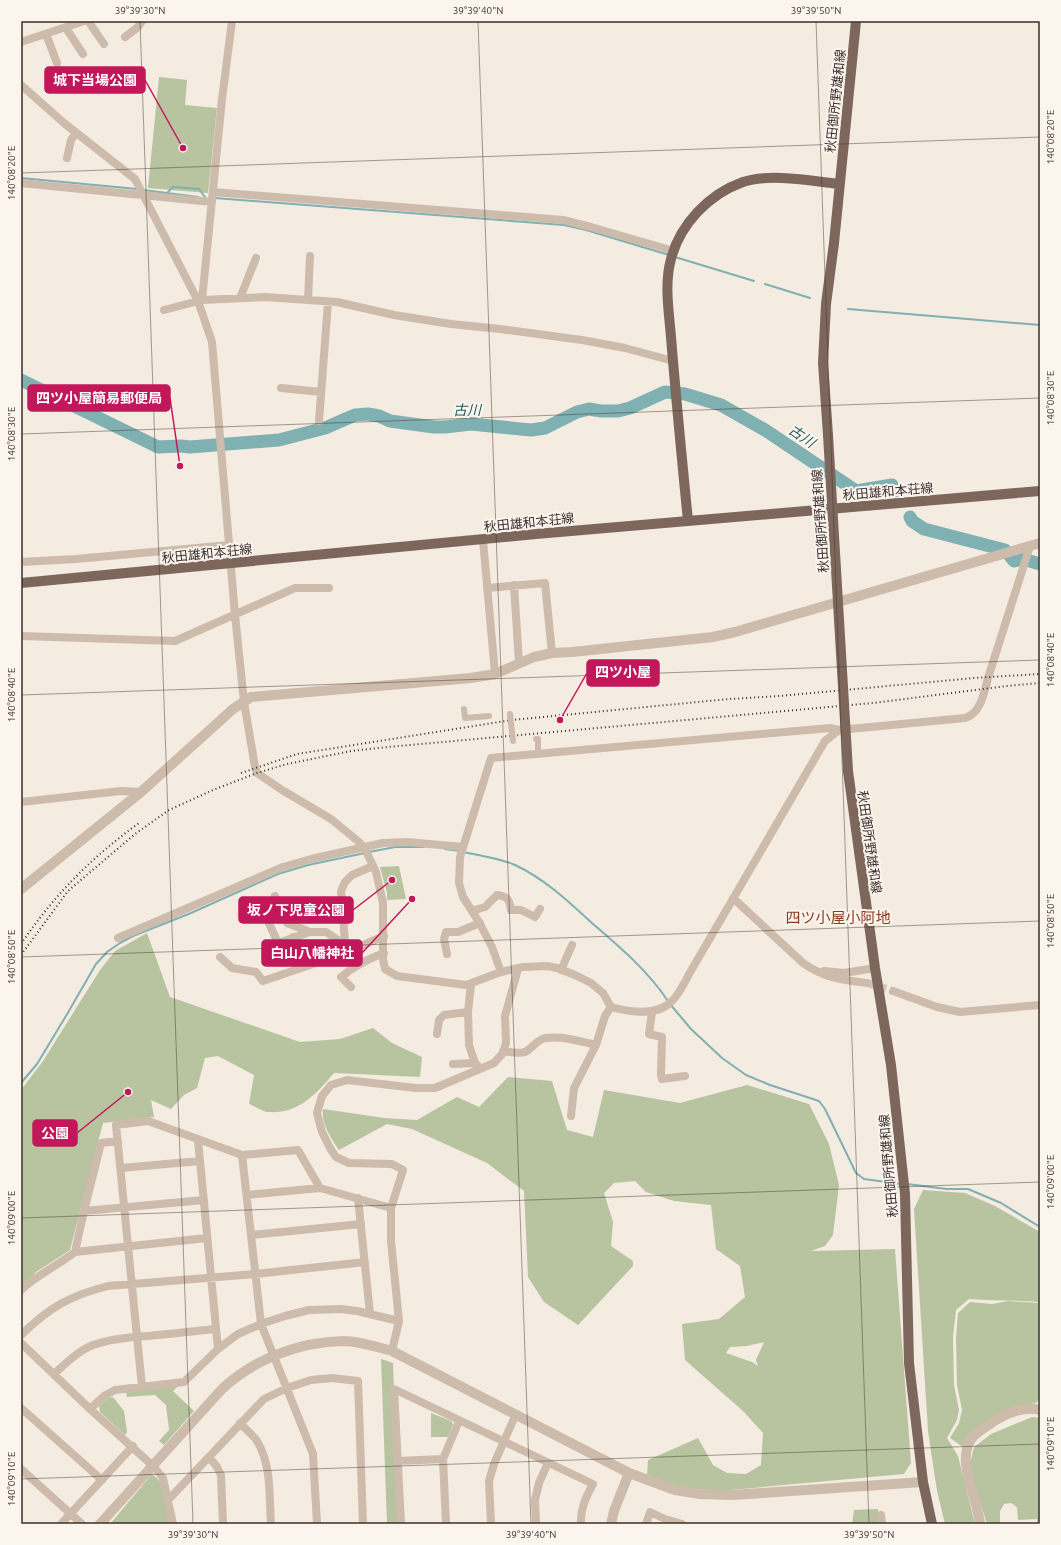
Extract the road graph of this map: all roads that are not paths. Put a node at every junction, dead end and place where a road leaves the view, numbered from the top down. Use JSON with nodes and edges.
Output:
{"nodes":[{"id":1,"x":84,"y":21,"type":"edge"},
{"id":2,"x":88,"y":21,"type":"edge"},
{"id":3,"x":142,"y":21,"type":"edge"},
{"id":4,"x":232,"y":21,"type":"edge"},
{"id":5,"x":856,"y":21,"type":"edge"},
{"id":6,"x":66,"y":28,"type":"junction"},
{"id":7,"x":46,"y":34,"type":"junction"},
{"id":8,"x":125,"y":38,"type":"dead end"},
{"id":9,"x":21,"y":42,"type":"edge"},
{"id":10,"x":104,"y":44,"type":"dead end"},
{"id":11,"x":83,"y":54,"type":"dead end"},
{"id":12,"x":57,"y":63,"type":"dead end"},
{"id":13,"x":21,"y":85,"type":"edge"},
{"id":14,"x":76,"y":133,"type":"junction"},
{"id":15,"x":67,"y":158,"type":"dead end"},
{"id":16,"x":21,"y":182,"type":"edge"},
{"id":17,"x":839,"y":184,"type":"junction"},
{"id":18,"x":141,"y":191,"type":"junction"},
{"id":19,"x":212,"y":198,"type":"junction"},
{"id":20,"x":673,"y":254,"type":"junction"},
{"id":21,"x":310,"y":256,"type":"dead end"},
{"id":22,"x":256,"y":258,"type":"dead end"},
{"id":23,"x":240,"y":298,"type":"junction"},
{"id":24,"x":200,"y":300,"type":"junction"},
{"id":25,"x":308,"y":300,"type":"junction"},
{"id":26,"x":328,"y":302,"type":"junction"},
{"id":27,"x":164,"y":310,"type":"dead end"},
{"id":28,"x":673,"y":361,"type":"junction"},
{"id":29,"x":281,"y":388,"type":"dead end"},
{"id":30,"x":321,"y":392,"type":"junction"},
{"id":31,"x":319,"y":421,"type":"dead end"},
{"id":32,"x":1040,"y":491,"type":"edge"},
{"id":33,"x":688,"y":521,"type":"junction"},
{"id":34,"x":483,"y":540,"type":"junction"},
{"id":35,"x":229,"y":545,"type":"junction"},
{"id":36,"x":1031,"y":551,"type":"edge"},
{"id":37,"x":21,"y":562,"type":"edge"},
{"id":38,"x":231,"y":564,"type":"junction"},
{"id":39,"x":21,"y":583,"type":"edge"},
{"id":40,"x":514,"y":585,"type":"junction"},
{"id":41,"x":329,"y":588,"type":"dead end"},
{"id":42,"x":487,"y":588,"type":"junction"},
{"id":43,"x":235,"y":615,"type":"junction"},
{"id":44,"x":21,"y":636,"type":"edge"},
{"id":45,"x":552,"y":653,"type":"junction"},
{"id":46,"x":519,"y":663,"type":"junction"},
{"id":47,"x":495,"y":674,"type":"junction"},
{"id":48,"x":244,"y":702,"type":"junction"},
{"id":49,"x":464,"y":709,"type":"dead end"},
{"id":50,"x":510,"y":714,"type":"dead end"},
{"id":51,"x":489,"y":716,"type":"dead end"},
{"id":52,"x":839,"y":730,"type":"junction"},
{"id":53,"x":536,"y":739,"type":"dead end"},
{"id":54,"x":513,"y":741,"type":"dead end"},
{"id":55,"x":538,"y":753,"type":"junction"},
{"id":56,"x":141,"y":792,"type":"junction"},
{"id":57,"x":21,"y":802,"type":"edge"},
{"id":58,"x":364,"y":848,"type":"junction"},
{"id":59,"x":462,"y":850,"type":"junction"},
{"id":60,"x":373,"y":866,"type":"junction"},
{"id":61,"x":21,"y":889,"type":"edge"},
{"id":62,"x":275,"y":896,"type":"dead end"},
{"id":63,"x":733,"y":898,"type":"junction"},
{"id":64,"x":540,"y":909,"type":"dead end"},
{"id":65,"x":472,"y":911,"type":"junction"},
{"id":66,"x":267,"y":919,"type":"dead end"},
{"id":67,"x":480,"y":923,"type":"junction"},
{"id":68,"x":310,"y":932,"type":"junction"},
{"id":69,"x":384,"y":936,"type":"junction"},
{"id":70,"x":293,"y":937,"type":"junction"},
{"id":71,"x":118,"y":938,"type":"dead end"},
{"id":72,"x":345,"y":942,"type":"junction"},
{"id":73,"x":572,"y":945,"type":"dead end"},
{"id":74,"x":350,"y":950,"type":"junction"},
{"id":75,"x":384,"y":954,"type":"junction"},
{"id":76,"x":447,"y":954,"type":"dead end"},
{"id":77,"x":220,"y":957,"type":"dead end"},
{"id":78,"x":304,"y":967,"type":"junction"},
{"id":79,"x":518,"y":968,"type":"junction"},
{"id":80,"x":875,"y":968,"type":"junction"},
{"id":81,"x":561,"y":970,"type":"junction"},
{"id":82,"x":501,"y":972,"type":"junction"},
{"id":83,"x":815,"y":972,"type":"junction"},
{"id":84,"x":867,"y":983,"type":"tunnel mouth"},
{"id":85,"x":471,"y":984,"type":"junction"},
{"id":86,"x":350,"y":987,"type":"dead end"},
{"id":87,"x":894,"y":991,"type":"tunnel mouth"},
{"id":88,"x":1040,"y":1005,"type":"edge"},
{"id":89,"x":611,"y":1007,"type":"junction"},
{"id":90,"x":468,"y":1012,"type":"junction"},
{"id":91,"x":652,"y":1012,"type":"junction"},
{"id":92,"x":438,"y":1034,"type":"dead end"},
{"id":93,"x":596,"y":1045,"type":"junction"},
{"id":94,"x":503,"y":1051,"type":"junction"},
{"id":95,"x":453,"y":1064,"type":"dead end"},
{"id":96,"x":477,"y":1066,"type":"junction"},
{"id":97,"x":685,"y":1076,"type":"dead end"},
{"id":98,"x":571,"y":1116,"type":"dead end"},
{"id":99,"x":198,"y":1140,"type":"junction"},
{"id":100,"x":118,"y":1141,"type":"junction"},
{"id":101,"x":242,"y":1155,"type":"junction"},
{"id":102,"x":200,"y":1161,"type":"junction"},
{"id":103,"x":121,"y":1168,"type":"junction"},
{"id":104,"x":320,"y":1188,"type":"junction"},
{"id":105,"x":246,"y":1195,"type":"junction"},
{"id":106,"x":358,"y":1198,"type":"junction"},
{"id":107,"x":204,"y":1200,"type":"junction"},
{"id":108,"x":125,"y":1207,"type":"junction"},
{"id":109,"x":392,"y":1208,"type":"junction"},
{"id":110,"x":84,"y":1212,"type":"junction"},
{"id":111,"x":361,"y":1224,"type":"junction"},
{"id":112,"x":251,"y":1235,"type":"junction"},
{"id":113,"x":207,"y":1238,"type":"junction"},
{"id":114,"x":128,"y":1247,"type":"junction"},
{"id":115,"x":75,"y":1252,"type":"junction"},
{"id":116,"x":365,"y":1262,"type":"junction"},
{"id":117,"x":255,"y":1274,"type":"junction"},
{"id":118,"x":211,"y":1277,"type":"junction"},
{"id":119,"x":132,"y":1284,"type":"junction"},
{"id":120,"x":21,"y":1290,"type":"edge"},
{"id":121,"x":370,"y":1314,"type":"junction"},
{"id":122,"x":399,"y":1321,"type":"junction"},
{"id":123,"x":261,"y":1324,"type":"junction"},
{"id":124,"x":216,"y":1329,"type":"junction"},
{"id":125,"x":21,"y":1335,"type":"edge"},
{"id":126,"x":137,"y":1337,"type":"junction"},
{"id":127,"x":21,"y":1343,"type":"edge"},
{"id":128,"x":218,"y":1349,"type":"junction"},
{"id":129,"x":392,"y":1352,"type":"junction"},
{"id":130,"x":273,"y":1356,"type":"junction"},
{"id":131,"x":54,"y":1374,"type":"junction"},
{"id":132,"x":142,"y":1387,"type":"junction"},
{"id":133,"x":287,"y":1388,"type":"junction"},
{"id":134,"x":21,"y":1408,"type":"edge"},
{"id":135,"x":90,"y":1409,"type":"junction"},
{"id":136,"x":1040,"y":1410,"type":"edge"},
{"id":137,"x":516,"y":1414,"type":"junction"},
{"id":138,"x":459,"y":1421,"type":"junction"},
{"id":139,"x":240,"y":1423,"type":"junction"},
{"id":140,"x":504,"y":1442,"type":"junction"},
{"id":141,"x":133,"y":1446,"type":"junction"},
{"id":142,"x":209,"y":1457,"type":"junction"},
{"id":143,"x":443,"y":1459,"type":"junction"},
{"id":144,"x":398,"y":1461,"type":"junction"},
{"id":145,"x":548,"y":1463,"type":"junction"},
{"id":146,"x":154,"y":1466,"type":"junction"},
{"id":147,"x":21,"y":1470,"type":"edge"},
{"id":148,"x":629,"y":1473,"type":"junction"},
{"id":149,"x":102,"y":1480,"type":"junction"},
{"id":150,"x":922,"y":1482,"type":"junction"},
{"id":151,"x":169,"y":1499,"type":"junction"},
{"id":152,"x":70,"y":1513,"type":"junction"},
{"id":153,"x":881,"y":1515,"type":"dead end"},
{"id":154,"x":61,"y":1524,"type":"edge"},
{"id":155,"x":82,"y":1524,"type":"edge"},
{"id":156,"x":100,"y":1524,"type":"edge"},
{"id":157,"x":173,"y":1524,"type":"edge"},
{"id":158,"x":223,"y":1524,"type":"edge"},
{"id":159,"x":271,"y":1524,"type":"edge"},
{"id":160,"x":317,"y":1524,"type":"edge"},
{"id":161,"x":363,"y":1524,"type":"edge"},
{"id":162,"x":401,"y":1524,"type":"edge"},
{"id":163,"x":446,"y":1524,"type":"edge"},
{"id":164,"x":491,"y":1524,"type":"edge"},
{"id":165,"x":536,"y":1524,"type":"edge"},
{"id":166,"x":581,"y":1524,"type":"edge"},
{"id":167,"x":611,"y":1524,"type":"edge"},
{"id":168,"x":646,"y":1524,"type":"edge"},
{"id":169,"x":682,"y":1524,"type":"edge"},
{"id":170,"x":882,"y":1524,"type":"edge"},
{"id":171,"x":932,"y":1524,"type":"edge"},
{"id":172,"x":980,"y":1524,"type":"edge"}],
"edges":[{"from":1,"to":6,"type":"street"},
{"from":2,"to":10,"type":"street"},
{"from":3,"to":8,"type":"street"},
{"from":4,"to":19,"type":"street"},
{"from":5,"to":17,"type":"main road","name":"秋田御所野雄和線"},
{"from":6,"to":7,"type":"street"},
{"from":6,"to":11,"type":"street"},
{"from":7,"to":9,"type":"street"},
{"from":7,"to":12,"type":"street"},
{"from":13,"to":14,"type":"street"},
{"from":14,"to":15,"type":"street"},
{"from":14,"to":18,"type":"street"},
{"from":16,"to":18,"type":"street"},
{"from":17,"to":20,"type":"main road"},
{"from":17,"to":80,"type":"main road","name":"秋田御所野雄和線","bridge":true},
{"from":18,"to":19,"type":"street"},
{"from":18,"to":24,"type":"street"},
{"from":19,"to":20,"type":"street"},
{"from":19,"to":24,"type":"street"},
{"from":20,"to":28,"type":"main road"},
{"from":21,"to":25,"type":"street"},
{"from":22,"to":23,"type":"street"},
{"from":23,"to":24,"type":"street"},
{"from":23,"to":25,"type":"street"},
{"from":24,"to":27,"type":"street"},
{"from":24,"to":35,"type":"street"},
{"from":25,"to":26,"type":"street"},
{"from":26,"to":28,"type":"street"},
{"from":26,"to":30,"type":"street"},
{"from":28,"to":33,"type":"main road"},
{"from":29,"to":30,"type":"street"},
{"from":30,"to":31,"type":"street"},
{"from":32,"to":33,"type":"main road","name":"秋田雄和本荘線"},
{"from":33,"to":34,"type":"main road","name":"秋田雄和本荘線"},
{"from":34,"to":38,"type":"main road","name":"秋田雄和本荘線"},
{"from":34,"to":42,"type":"street"},
{"from":35,"to":37,"type":"street"},
{"from":35,"to":38,"type":"street"},
{"from":36,"to":45,"type":"street"},
{"from":36,"to":52,"type":"street"},
{"from":38,"to":39,"type":"main road","name":"秋田雄和本荘線"},
{"from":38,"to":43,"type":"street"},
{"from":40,"to":42,"type":"street"},
{"from":40,"to":45,"type":"street"},
{"from":40,"to":46,"type":"street"},
{"from":41,"to":43,"type":"street"},
{"from":42,"to":47,"type":"street"},
{"from":43,"to":44,"type":"street"},
{"from":43,"to":48,"type":"street"},
{"from":45,"to":46,"type":"street"},
{"from":46,"to":47,"type":"street"},
{"from":47,"to":48,"type":"street"},
{"from":48,"to":56,"type":"street"},
{"from":48,"to":58,"type":"street"},
{"from":49,"to":51,"type":"street"},
{"from":50,"to":54,"type":"street","bridge":true},
{"from":52,"to":55,"type":"street"},
{"from":52,"to":63,"type":"street"},
{"from":53,"to":55,"type":"street"},
{"from":55,"to":59,"type":"street"},
{"from":56,"to":57,"type":"street"},
{"from":56,"to":61,"type":"street"},
{"from":58,"to":59,"type":"street"},
{"from":58,"to":60,"type":"street"},
{"from":58,"to":71,"type":"street"},
{"from":59,"to":65,"type":"street"},
{"from":60,"to":69,"type":"street"},
{"from":60,"to":72,"type":"street"},
{"from":62,"to":68,"type":"street"},
{"from":63,"to":83,"type":"street"},
{"from":63,"to":91,"type":"street"},
{"from":64,"to":65,"type":"street"},
{"from":65,"to":67,"type":"street"},
{"from":66,"to":70,"type":"street"},
{"from":67,"to":76,"type":"street"},
{"from":67,"to":82,"type":"street"},
{"from":68,"to":70,"type":"street"},
{"from":68,"to":72,"type":"street"},
{"from":69,"to":74,"type":"street"},
{"from":69,"to":75,"type":"street"},
{"from":70,"to":78,"type":"street"},
{"from":72,"to":74,"type":"street"},
{"from":73,"to":81,"type":"street"},
{"from":74,"to":78,"type":"street"},
{"from":75,"to":85,"type":"street"},
{"from":75,"to":86,"type":"street"},
{"from":77,"to":78,"type":"street"},
{"from":79,"to":81,"type":"street"},
{"from":79,"to":82,"type":"street"},
{"from":79,"to":94,"type":"street"},
{"from":80,"to":83,"type":"street"},
{"from":80,"to":150,"type":"main road","name":"秋田御所野雄和線"},
{"from":81,"to":89,"type":"street"},
{"from":82,"to":85,"type":"street"},
{"from":83,"to":84,"type":"street"},
{"from":85,"to":90,"type":"street"},
{"from":87,"to":88,"type":"street"},
{"from":89,"to":91,"type":"street"},
{"from":89,"to":93,"type":"street"},
{"from":90,"to":92,"type":"street"},
{"from":90,"to":96,"type":"street"},
{"from":91,"to":97,"type":"street"},
{"from":93,"to":94,"type":"street"},
{"from":93,"to":98,"type":"street"},
{"from":94,"to":96,"type":"street"},
{"from":95,"to":96,"type":"street"},
{"from":96,"to":109,"type":"street"},
{"from":99,"to":100,"type":"street"},
{"from":99,"to":101,"type":"street"},
{"from":99,"to":102,"type":"street"},
{"from":100,"to":103,"type":"street"},
{"from":100,"to":110,"type":"street"},
{"from":101,"to":104,"type":"street"},
{"from":101,"to":105,"type":"street"},
{"from":102,"to":103,"type":"street"},
{"from":102,"to":107,"type":"street"},
{"from":103,"to":108,"type":"street"},
{"from":104,"to":105,"type":"street"},
{"from":104,"to":106,"type":"street"},
{"from":105,"to":112,"type":"street"},
{"from":106,"to":109,"type":"street"},
{"from":106,"to":111,"type":"street"},
{"from":107,"to":108,"type":"street"},
{"from":107,"to":113,"type":"street"},
{"from":108,"to":110,"type":"street"},
{"from":108,"to":114,"type":"street"},
{"from":109,"to":122,"type":"street"},
{"from":110,"to":115,"type":"street"},
{"from":111,"to":112,"type":"street"},
{"from":111,"to":116,"type":"street"},
{"from":112,"to":117,"type":"street"},
{"from":113,"to":114,"type":"street"},
{"from":113,"to":118,"type":"street"},
{"from":114,"to":115,"type":"street"},
{"from":114,"to":119,"type":"street"},
{"from":115,"to":120,"type":"street"},
{"from":116,"to":117,"type":"street"},
{"from":116,"to":121,"type":"street"},
{"from":117,"to":118,"type":"street"},
{"from":117,"to":123,"type":"street"},
{"from":118,"to":119,"type":"street"},
{"from":118,"to":124,"type":"street"},
{"from":119,"to":125,"type":"street"},
{"from":119,"to":126,"type":"street"},
{"from":121,"to":122,"type":"street"},
{"from":121,"to":123,"type":"street"},
{"from":122,"to":129,"type":"street"},
{"from":123,"to":128,"type":"street"},
{"from":123,"to":130,"type":"street"},
{"from":124,"to":126,"type":"street"},
{"from":124,"to":128,"type":"street"},
{"from":126,"to":131,"type":"street"},
{"from":126,"to":132,"type":"street"},
{"from":127,"to":131,"type":"street"},
{"from":128,"to":132,"type":"street"},
{"from":129,"to":130,"type":"street"},
{"from":129,"to":137,"type":"street"},
{"from":130,"to":133,"type":"street"},
{"from":130,"to":146,"type":"street"},
{"from":131,"to":135,"type":"street"},
{"from":132,"to":135,"type":"street"},
{"from":133,"to":139,"type":"street"},
{"from":133,"to":160,"type":"street"},
{"from":133,"to":161,"type":"street"},
{"from":134,"to":149,"type":"street"},
{"from":135,"to":141,"type":"street"},
{"from":136,"to":172,"type":"street"},
{"from":137,"to":140,"type":"street"},
{"from":137,"to":148,"type":"street"},
{"from":138,"to":140,"type":"street"},
{"from":138,"to":143,"type":"street"},
{"from":138,"to":144,"type":"street"},
{"from":139,"to":142,"type":"street"},
{"from":139,"to":159,"type":"street"},
{"from":140,"to":145,"type":"street"},
{"from":140,"to":164,"type":"street"},
{"from":141,"to":146,"type":"street"},
{"from":141,"to":149,"type":"street"},
{"from":142,"to":151,"type":"street"},
{"from":142,"to":158,"type":"street"},
{"from":143,"to":144,"type":"street"},
{"from":143,"to":163,"type":"street"},
{"from":144,"to":162,"type":"street"},
{"from":145,"to":165,"type":"street"},
{"from":145,"to":166,"type":"street"},
{"from":146,"to":151,"type":"street"},
{"from":146,"to":156,"type":"street"},
{"from":147,"to":152,"type":"street"},
{"from":148,"to":150,"type":"street"},
{"from":148,"to":167,"type":"street"},
{"from":149,"to":152,"type":"street"},
{"from":150,"to":171,"type":"main road","name":"秋田御所野雄和線"},
{"from":151,"to":157,"type":"street"},
{"from":152,"to":154,"type":"street"},
{"from":152,"to":155,"type":"street"},
{"from":153,"to":170,"type":"street"},
{"from":168,"to":169,"type":"street"}]}
